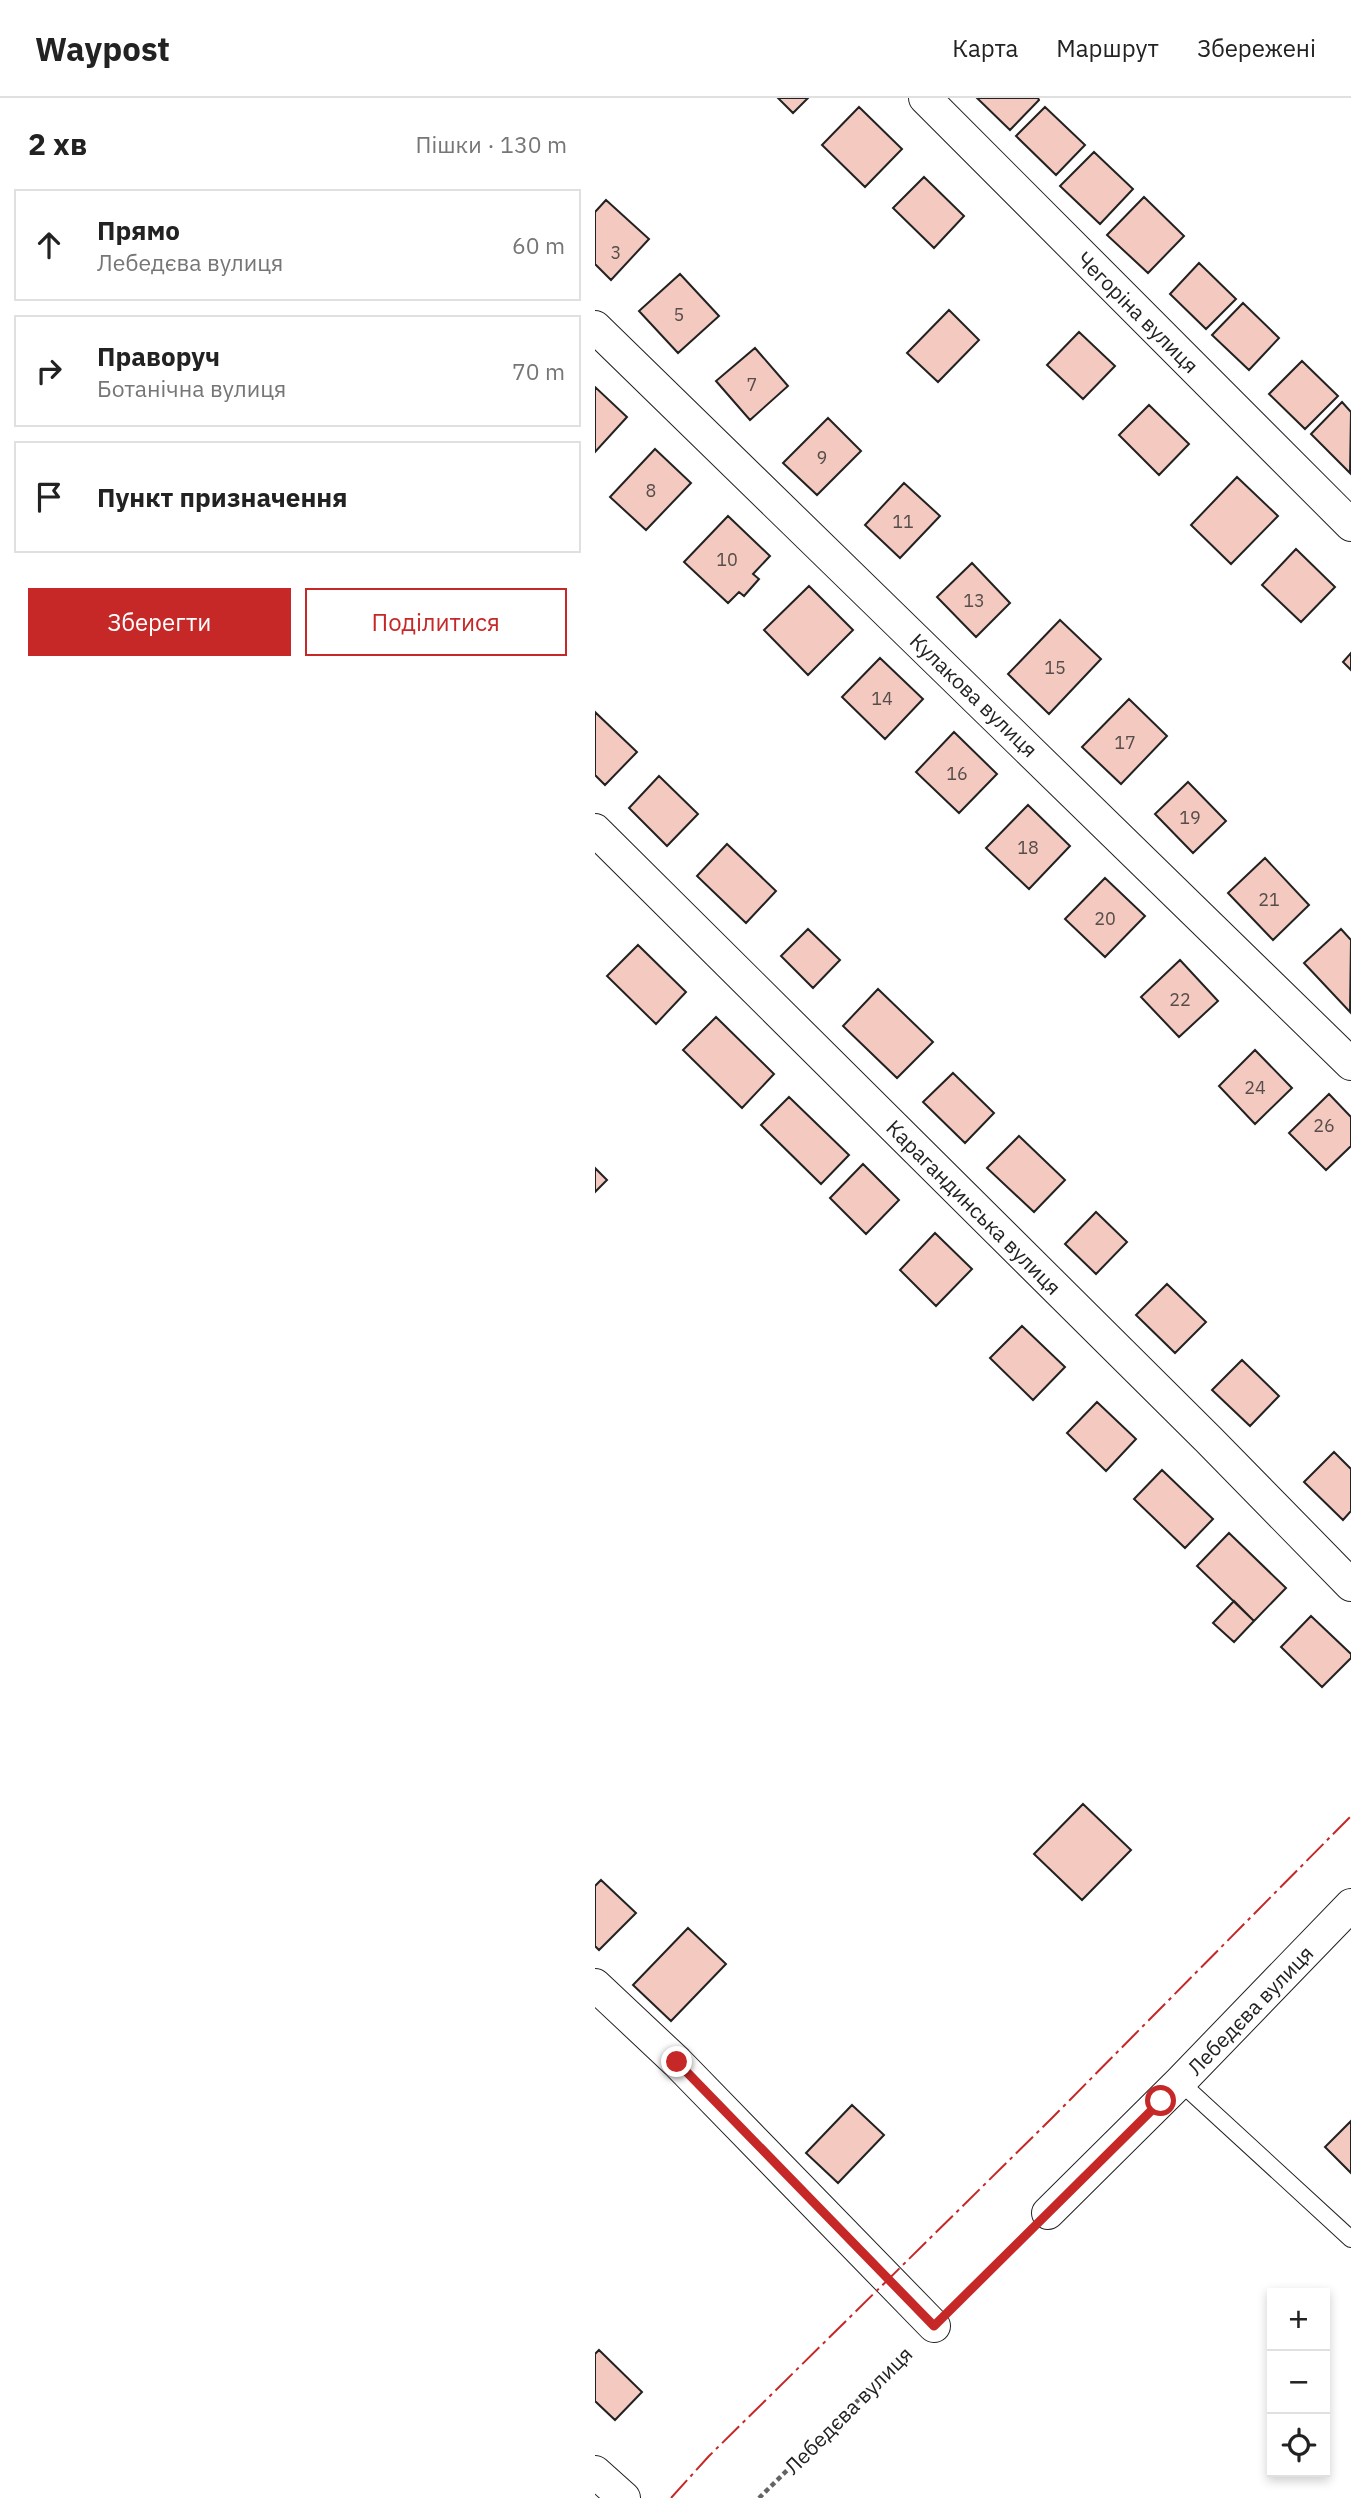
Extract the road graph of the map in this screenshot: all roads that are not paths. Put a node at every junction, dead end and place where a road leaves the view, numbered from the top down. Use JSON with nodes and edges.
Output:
{"nodes":[{"id":1,"x":925,"y":98,"type":"edge"},
{"id":2,"x":595,"y":327,"type":"edge"},
{"id":3,"x":1351,"y":525,"type":"edge"},
{"id":4,"x":595,"y":830,"type":"edge"},
{"id":5,"x":1351,"y":1064,"type":"edge"},
{"id":6,"x":1351,"y":1585,"type":"edge"},
{"id":7,"x":1351,"y":1905,"type":"edge"},
{"id":8,"x":595,"y":1985,"type":"edge"},
{"id":9,"x":1180,"y":2082,"type":"junction"},
{"id":10,"x":1048,"y":2213,"type":"road end"},
{"id":11,"x":1351,"y":2239,"type":"edge"},
{"id":12,"x":934,"y":2326,"type":"road end"},
{"id":13,"x":595,"y":2472,"type":"edge"},
{"id":14,"x":624,"y":2498,"type":"edge"}],
"edges":[{"from":1,"to":3,"type":"street","name":"Чегоріна вулиця"},
{"from":2,"to":5,"type":"street","name":"Кулакова вулиця"},
{"from":4,"to":6,"type":"street","name":"Карагандинська вулиця"},
{"from":7,"to":9,"type":"street","name":"Лебедєва вулиця"},
{"from":8,"to":12,"type":"street"},
{"from":9,"to":10,"type":"street","name":"Лебедєва вулиця"},
{"from":9,"to":11,"type":"lane"},
{"from":13,"to":14,"type":"street"}]}
